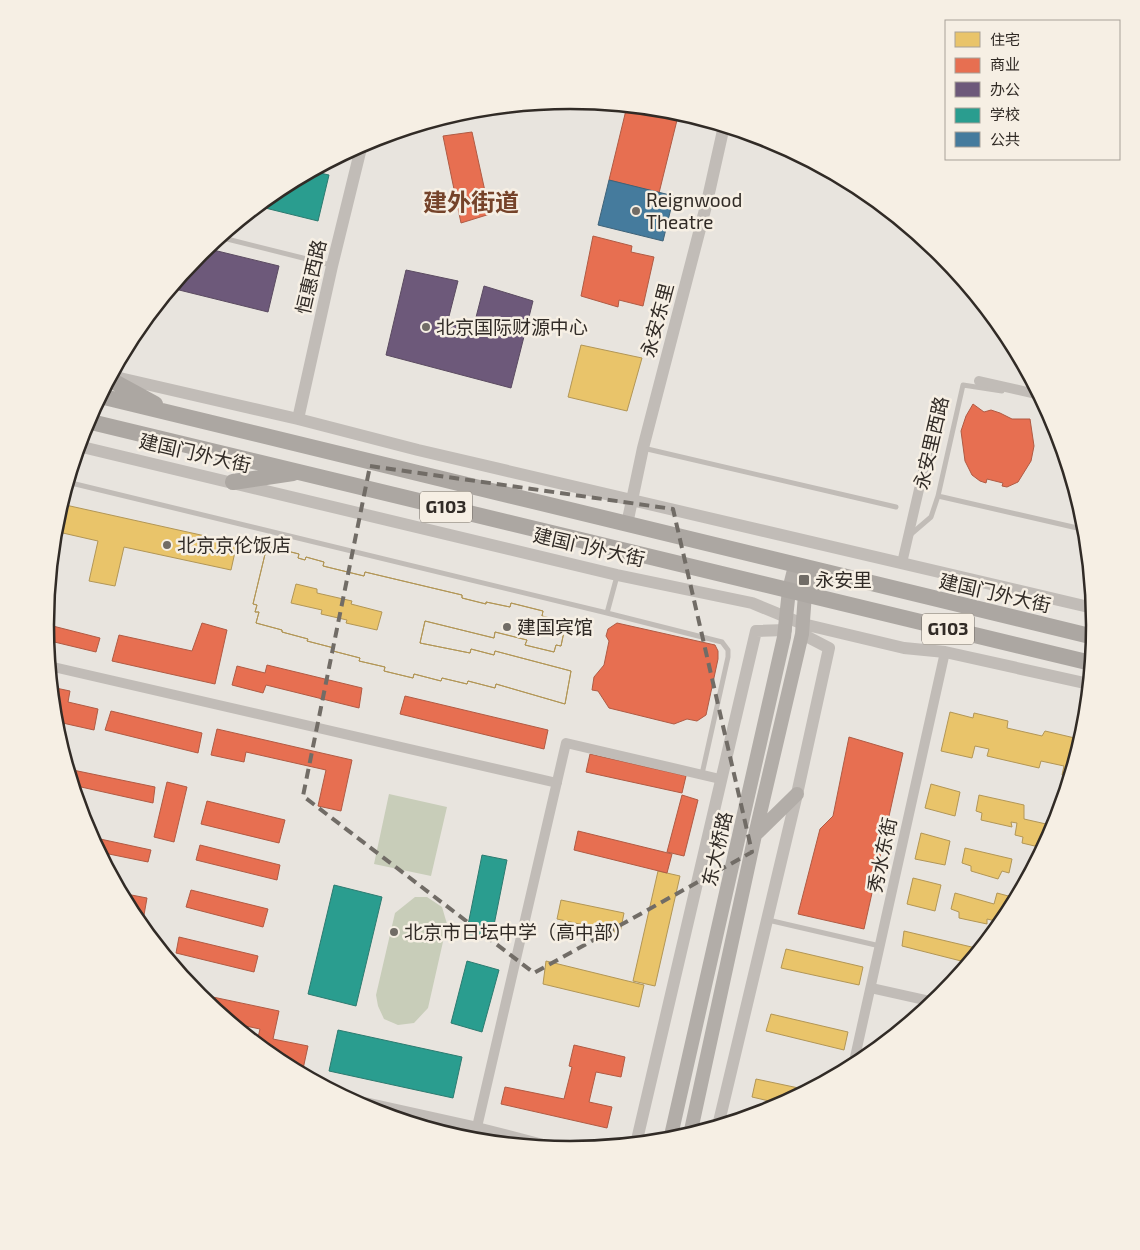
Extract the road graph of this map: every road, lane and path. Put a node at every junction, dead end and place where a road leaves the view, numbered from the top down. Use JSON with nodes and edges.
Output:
{"nodes":[{"id":1,"x":723,"y":132,"type":"edge"},
{"id":2,"x":360,"y":154,"type":"edge"},
{"id":3,"x":227,"y":240,"type":"edge"},
{"id":4,"x":332,"y":266,"type":"junction"},
{"id":5,"x":117,"y":379,"type":"edge"},
{"id":6,"x":116,"y":380,"type":"edge"},
{"id":7,"x":979,"y":381,"type":"dead end"},
{"id":8,"x":1031,"y":393,"type":"edge"},
{"id":9,"x":1031,"y":394,"type":"edge"},
{"id":10,"x":107,"y":398,"type":"edge"},
{"id":11,"x":939,"y":403,"type":"dead end"},
{"id":12,"x":177,"y":415,"type":"junction"},
{"id":13,"x":298,"y":419,"type":"junction"},
{"id":14,"x":95,"y":423,"type":"edge"},
{"id":15,"x":85,"y":448,"type":"edge"},
{"id":16,"x":643,"y":448,"type":"junction"},
{"id":17,"x":301,"y":472,"type":"junction"},
{"id":18,"x":233,"y":482,"type":"junction"},
{"id":19,"x":73,"y":484,"type":"edge"},
{"id":20,"x":938,"y":496,"type":"junction"},
{"id":21,"x":632,"y":500,"type":"junction"},
{"id":22,"x":896,"y":507,"type":"dead end"},
{"id":23,"x":627,"y":524,"type":"junction"},
{"id":24,"x":1077,"y":528,"type":"edge"},
{"id":25,"x":907,"y":537,"type":"junction"},
{"id":26,"x":902,"y":563,"type":"junction"},
{"id":27,"x":795,"y":566,"type":"junction"},
{"id":28,"x":811,"y":570,"type":"junction"},
{"id":29,"x":617,"y":575,"type":"junction"},
{"id":30,"x":789,"y":590,"type":"junction"},
{"id":31,"x":805,"y":594,"type":"junction"},
{"id":32,"x":1085,"y":606,"type":"edge"},
{"id":33,"x":607,"y":613,"type":"junction"},
{"id":34,"x":786,"y":624,"type":"junction"},
{"id":35,"x":802,"y":629,"type":"junction"},
{"id":36,"x":1086,"y":635,"type":"edge"},
{"id":37,"x":945,"y":652,"type":"junction"},
{"id":38,"x":1085,"y":661,"type":"edge"},
{"id":39,"x":56,"y":668,"type":"edge"},
{"id":40,"x":1083,"y":683,"type":"edge"},
{"id":41,"x":701,"y":775,"type":"junction"},
{"id":42,"x":720,"y":779,"type":"junction"},
{"id":43,"x":557,"y":783,"type":"junction"},
{"id":44,"x":797,"y":794,"type":"junction"},
{"id":45,"x":755,"y":835,"type":"junction"},
{"id":46,"x":767,"y":920,"type":"junction"},
{"id":47,"x":880,"y":946,"type":"junction"},
{"id":48,"x":871,"y":988,"type":"junction"},
{"id":49,"x":924,"y":1000,"type":"edge"},
{"id":50,"x":856,"y":1055,"type":"edge"},
{"id":51,"x":383,"y":1106,"type":"edge"},
{"id":52,"x":720,"y":1119,"type":"edge"},
{"id":53,"x":477,"y":1127,"type":"junction"},
{"id":54,"x":692,"y":1127,"type":"edge"},
{"id":55,"x":672,"y":1131,"type":"edge"},
{"id":56,"x":638,"y":1137,"type":"edge"},
{"id":57,"x":523,"y":1139,"type":"edge"}],
"edges":[{"from":1,"to":16,"type":"street","name":"永安东里"},
{"from":2,"to":4,"type":"street","name":"恒惠西路"},
{"from":3,"to":4,"type":"lane"},
{"from":4,"to":13,"type":"street","name":"恒惠西路"},
{"from":5,"to":13,"type":"street","name":"建国门外大街"},
{"from":6,"to":12,"type":"highway"},
{"from":7,"to":8,"type":"street"},
{"from":9,"to":20,"type":"lane","name":"永安里西路"},
{"from":10,"to":12,"type":"highway","name":"建国门外大街","number":"G103"},
{"from":11,"to":25,"type":"street","name":"永安里西路"},
{"from":12,"to":23,"type":"highway","name":"建国门外大街","number":"G103"},
{"from":13,"to":21,"type":"street","name":"建国门外大街"},
{"from":14,"to":17,"type":"highway","name":"建国门外大街","number":"G103"},
{"from":15,"to":18,"type":"street","name":"建国门外大街"},
{"from":16,"to":21,"type":"street","name":"永安东里"},
{"from":16,"to":22,"type":"lane"},
{"from":17,"to":18,"type":"highway"},
{"from":17,"to":30,"type":"highway","name":"建国门外大街","number":"G103"},
{"from":18,"to":29,"type":"street","name":"建国门外大街"},
{"from":19,"to":33,"type":"lane"},
{"from":20,"to":24,"type":"lane"},
{"from":20,"to":25,"type":"lane","name":"永安里西路"},
{"from":21,"to":23,"type":"street","name":"永安东里"},
{"from":21,"to":26,"type":"street","name":"建国门外大街"},
{"from":23,"to":27,"type":"highway","name":"建国门外大街","number":"G103"},
{"from":25,"to":26,"type":"street","name":"永安里西路"},
{"from":26,"to":32,"type":"street","name":"建国门外大街"},
{"from":27,"to":28,"type":"highway","name":"建国门外大街"},
{"from":27,"to":30,"type":"main road","name":"东大桥路"},
{"from":28,"to":31,"type":"main road","name":"东大桥路"},
{"from":28,"to":36,"type":"highway","name":"建国门外大街","number":"G103"},
{"from":29,"to":33,"type":"lane"},
{"from":29,"to":34,"type":"street","name":"建国门外大街"},
{"from":30,"to":31,"type":"highway","name":"建国门外大街","number":"G103"},
{"from":30,"to":34,"type":"main road","name":"东大桥路"},
{"from":31,"to":35,"type":"main road","name":"东大桥路"},
{"from":31,"to":38,"type":"highway","name":"建国门外大街","number":"G103"},
{"from":33,"to":41,"type":"lane"},
{"from":34,"to":35,"type":"street","name":"建国门外大街"},
{"from":34,"to":42,"type":"street"},
{"from":34,"to":55,"type":"main road","name":"东大桥路"},
{"from":35,"to":37,"type":"street","name":"建国门外大街"},
{"from":35,"to":44,"type":"street"},
{"from":35,"to":45,"type":"main road","name":"东大桥路"},
{"from":37,"to":40,"type":"street","name":"建国门外大街"},
{"from":37,"to":47,"type":"street","name":"秀水东街"},
{"from":39,"to":43,"type":"street"},
{"from":41,"to":42,"type":"street"},
{"from":41,"to":43,"type":"street"},
{"from":42,"to":56,"type":"street"},
{"from":43,"to":53,"type":"street"},
{"from":44,"to":45,"type":"main road"},
{"from":44,"to":46,"type":"street"},
{"from":45,"to":54,"type":"main road","name":"东大桥路"},
{"from":46,"to":47,"type":"lane"},
{"from":46,"to":52,"type":"street"},
{"from":47,"to":48,"type":"street","name":"秀水东街"},
{"from":48,"to":49,"type":"street"},
{"from":48,"to":50,"type":"street","name":"秀水东街"},
{"from":51,"to":53,"type":"street"},
{"from":53,"to":57,"type":"street"}]}
